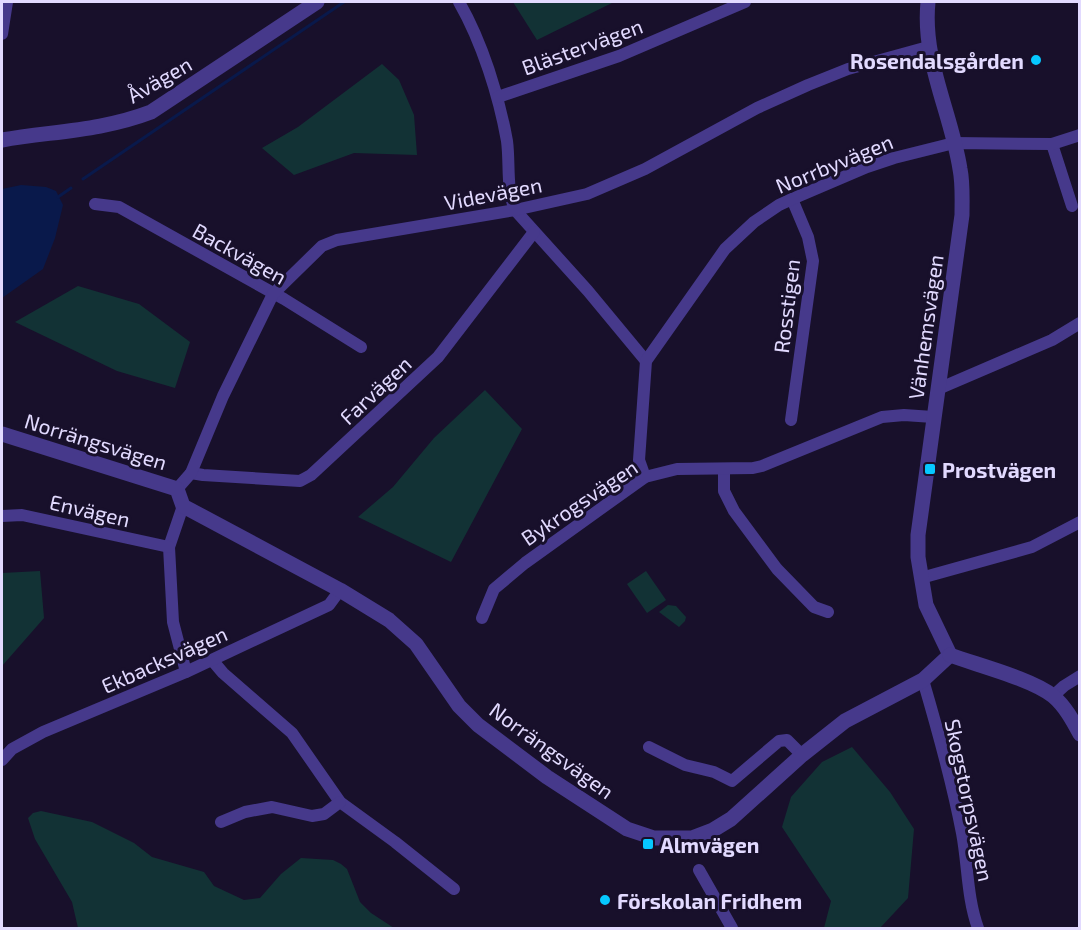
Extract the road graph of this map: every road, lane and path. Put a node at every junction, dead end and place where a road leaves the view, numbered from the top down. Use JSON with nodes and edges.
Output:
{"nodes":[{"id":1,"x":7,"y":2,"type":"edge"},
{"id":2,"x":317,"y":2,"type":"edge"},
{"id":3,"x":459,"y":2,"type":"edge"},
{"id":4,"x":745,"y":2,"type":"edge"},
{"id":5,"x":928,"y":2,"type":"edge"},
{"id":6,"x":2,"y":34,"type":"edge"},
{"id":7,"x":928,"y":47,"type":"junction"},
{"id":8,"x":498,"y":97,"type":"junction"},
{"id":9,"x":1080,"y":135,"type":"edge"},
{"id":10,"x":2,"y":140,"type":"edge"},
{"id":11,"x":954,"y":142,"type":"junction"},
{"id":12,"x":1052,"y":144,"type":"junction"},
{"id":13,"x":792,"y":199,"type":"junction"},
{"id":14,"x":95,"y":204,"type":"dead end"},
{"id":15,"x":1072,"y":206,"type":"dead end"},
{"id":16,"x":515,"y":210,"type":"junction"},
{"id":17,"x":534,"y":232,"type":"junction"},
{"id":18,"x":273,"y":294,"type":"junction"},
{"id":19,"x":1080,"y":323,"type":"edge"},
{"id":20,"x":361,"y":347,"type":"dead end"},
{"id":21,"x":646,"y":361,"type":"junction"},
{"id":22,"x":938,"y":389,"type":"junction"},
{"id":23,"x":933,"y":417,"type":"junction"},
{"id":24,"x":791,"y":420,"type":"dead end"},
{"id":25,"x":2,"y":434,"type":"edge"},
{"id":26,"x":724,"y":469,"type":"junction"},
{"id":27,"x":191,"y":473,"type":"junction"},
{"id":28,"x":645,"y":477,"type":"junction"},
{"id":29,"x":177,"y":489,"type":"junction"},
{"id":30,"x":183,"y":506,"type":"junction"},
{"id":31,"x":2,"y":516,"type":"edge"},
{"id":32,"x":1080,"y":522,"type":"edge"},
{"id":33,"x":169,"y":547,"type":"junction"},
{"id":34,"x":921,"y":578,"type":"junction"},
{"id":35,"x":340,"y":590,"type":"junction"},
{"id":36,"x":828,"y":612,"type":"dead end"},
{"id":37,"x":482,"y":618,"type":"dead end"},
{"id":38,"x":950,"y":655,"type":"junction"},
{"id":39,"x":212,"y":660,"type":"junction"},
{"id":40,"x":186,"y":672,"type":"junction"},
{"id":41,"x":1080,"y":676,"type":"edge"},
{"id":42,"x":923,"y":680,"type":"junction"},
{"id":43,"x":1053,"y":696,"type":"junction"},
{"id":44,"x":1080,"y":734,"type":"edge"},
{"id":45,"x":649,"y":747,"type":"dead end"},
{"id":46,"x":802,"y":755,"type":"junction"},
{"id":47,"x":2,"y":760,"type":"edge"},
{"id":48,"x":340,"y":802,"type":"junction"},
{"id":49,"x":222,"y":822,"type":"dead end"},
{"id":50,"x":699,"y":870,"type":"dead end"},
{"id":51,"x":454,"y":889,"type":"dead end"},
{"id":52,"x":732,"y":928,"type":"edge"},
{"id":53,"x":978,"y":928,"type":"edge"}],
"edges":[{"from":1,"to":6,"type":"street"},
{"from":2,"to":10,"type":"street","name":"Åvägen"},
{"from":3,"to":8,"type":"street"},
{"from":4,"to":8,"type":"street","name":"Blästervägen"},
{"from":5,"to":7,"type":"street","name":"Vänhemsvägen"},
{"from":7,"to":11,"type":"street","name":"Vänhemsvägen"},
{"from":7,"to":16,"type":"street","name":"Videvägen"},
{"from":8,"to":16,"type":"street"},
{"from":9,"to":12,"type":"street","name":"Norrbyvägen"},
{"from":11,"to":12,"type":"street","name":"Norrbyvägen"},
{"from":11,"to":13,"type":"street","name":"Norrbyvägen"},
{"from":11,"to":22,"type":"street","name":"Vänhemsvägen"},
{"from":12,"to":15,"type":"street"},
{"from":13,"to":21,"type":"street","name":"Norrbyvägen"},
{"from":13,"to":24,"type":"street","name":"Rosstigen"},
{"from":14,"to":18,"type":"street","name":"Backvägen"},
{"from":16,"to":17,"type":"street"},
{"from":16,"to":18,"type":"street","name":"Videvägen"},
{"from":17,"to":21,"type":"street"},
{"from":17,"to":27,"type":"street","name":"Farvägen"},
{"from":18,"to":20,"type":"street","name":"Backvägen"},
{"from":18,"to":27,"type":"street","name":"Videvägen"},
{"from":19,"to":22,"type":"street"},
{"from":21,"to":28,"type":"street"},
{"from":22,"to":23,"type":"street","name":"Vänhemsvägen"},
{"from":23,"to":26,"type":"street","name":"Bykrogsvägen"},
{"from":23,"to":34,"type":"street","name":"Vänhemsvägen"},
{"from":25,"to":29,"type":"street","name":"Norrängsvägen"},
{"from":26,"to":28,"type":"street","name":"Bykrogsvägen"},
{"from":26,"to":36,"type":"street"},
{"from":27,"to":29,"type":"street","name":"Videvägen"},
{"from":28,"to":37,"type":"street","name":"Bykrogsvägen"},
{"from":29,"to":30,"type":"street","name":"Norrängsvägen"},
{"from":30,"to":33,"type":"street"},
{"from":30,"to":35,"type":"street","name":"Norrängsvägen"},
{"from":31,"to":33,"type":"street","name":"Envägen"},
{"from":32,"to":34,"type":"street"},
{"from":33,"to":40,"type":"street"},
{"from":34,"to":38,"type":"street","name":"Vänhemsvägen"},
{"from":35,"to":39,"type":"street","name":"Ekbacksvägen"},
{"from":35,"to":46,"type":"street","name":"Norrängsvägen"},
{"from":38,"to":42,"type":"street","name":"Norrängsvägen"},
{"from":38,"to":43,"type":"street"},
{"from":39,"to":40,"type":"street","name":"Ekbacksvägen"},
{"from":39,"to":48,"type":"street"},
{"from":40,"to":47,"type":"street","name":"Ekbacksvägen"},
{"from":41,"to":43,"type":"street"},
{"from":42,"to":46,"type":"street","name":"Norrängsvägen"},
{"from":42,"to":53,"type":"street","name":"Skogstorpsvägen"},
{"from":43,"to":44,"type":"street"},
{"from":45,"to":46,"type":"street"},
{"from":48,"to":49,"type":"street"},
{"from":48,"to":51,"type":"street"},
{"from":50,"to":52,"type":"street"}]}
